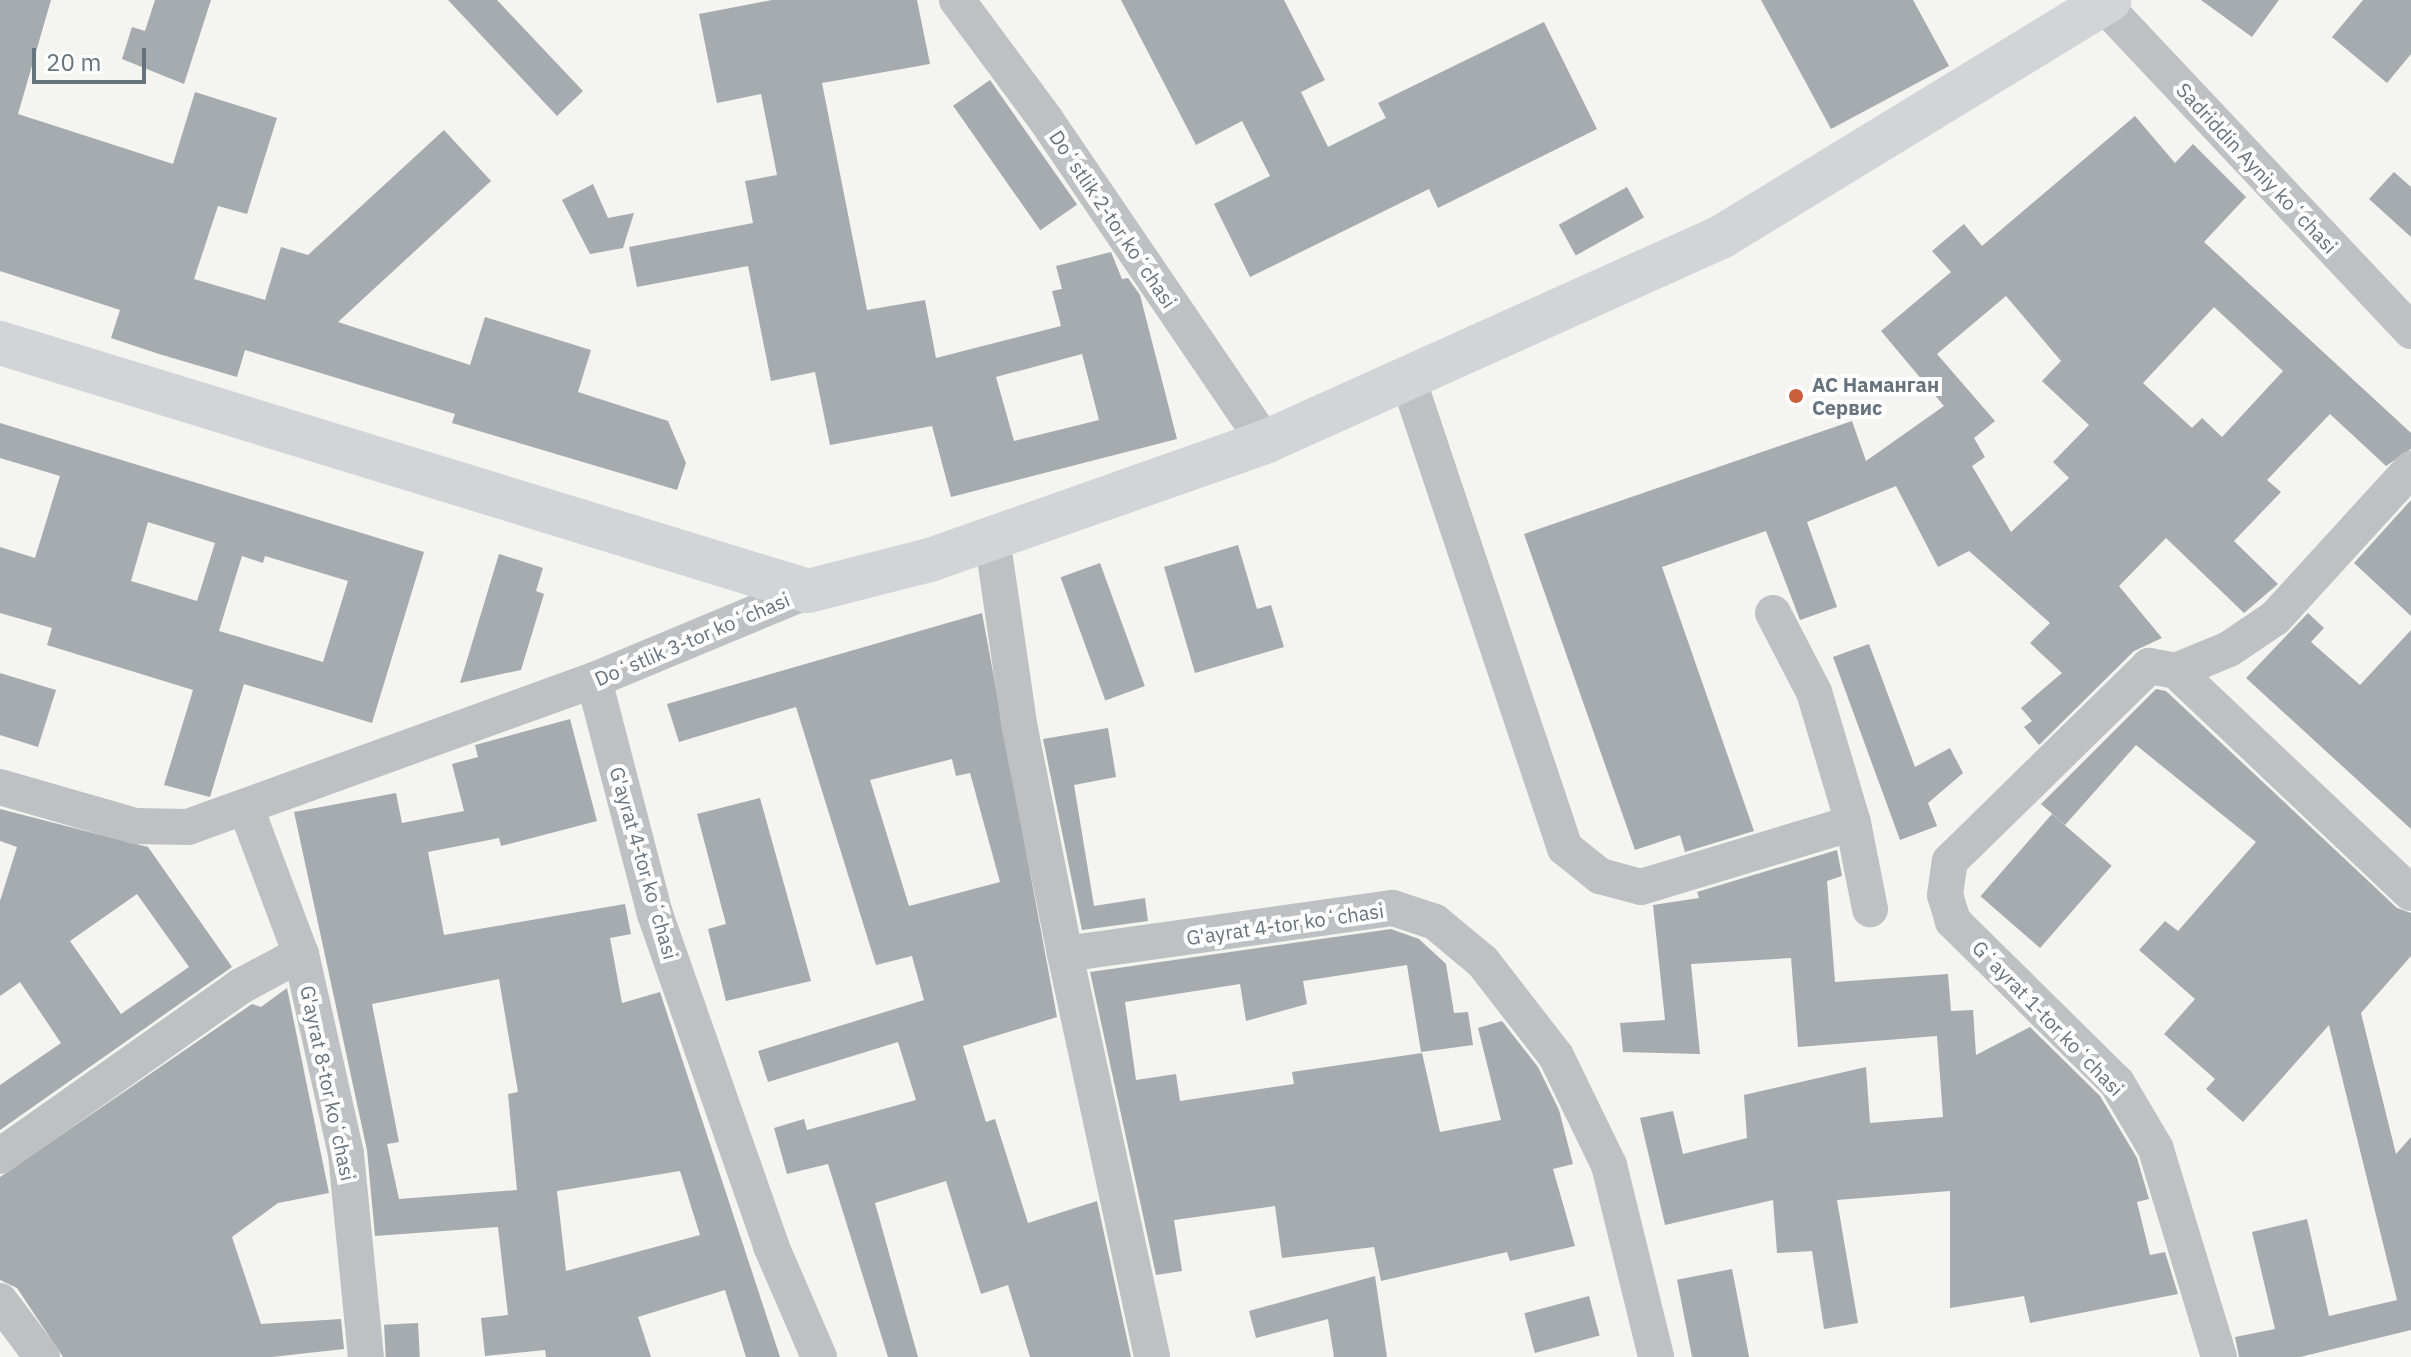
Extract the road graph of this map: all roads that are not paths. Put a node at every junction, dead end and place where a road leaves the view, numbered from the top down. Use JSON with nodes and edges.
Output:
{"nodes":[{"id":1,"x":957,"y":0,"type":"edge"},
{"id":2,"x":2106,"y":2,"type":"edge"},
{"id":3,"x":2411,"y":331,"type":"edge"},
{"id":4,"x":0,"y":343,"type":"edge"},
{"id":5,"x":1407,"y":376,"type":"junction"},
{"id":6,"x":1265,"y":442,"type":"junction"},
{"id":7,"x":2411,"y":469,"type":"edge"},
{"id":8,"x":992,"y":538,"type":"junction"},
{"id":9,"x":808,"y":591,"type":"junction"},
{"id":10,"x":1773,"y":613,"type":"dead end"},
{"id":11,"x":2176,"y":671,"type":"junction"},
{"id":12,"x":594,"y":680,"type":"junction"},
{"id":13,"x":0,"y":787,"type":"edge"},
{"id":14,"x":246,"y":808,"type":"junction"},
{"id":15,"x":1853,"y":823,"type":"junction"},
{"id":16,"x":2411,"y":893,"type":"edge"},
{"id":17,"x":1870,"y":909,"type":"dead end"},
{"id":18,"x":301,"y":954,"type":"junction"},
{"id":19,"x":1065,"y":954,"type":"junction"},
{"id":20,"x":0,"y":1156,"type":"edge"},
{"id":21,"x":0,"y":1301,"type":"edge"},
{"id":22,"x":42,"y":1357,"type":"edge"},
{"id":23,"x":366,"y":1357,"type":"edge"},
{"id":24,"x":819,"y":1357,"type":"edge"},
{"id":25,"x":1152,"y":1357,"type":"edge"},
{"id":26,"x":1656,"y":1357,"type":"edge"},
{"id":27,"x":2219,"y":1357,"type":"edge"}],
"edges":[{"from":1,"to":6,"type":"street","name":"Doʻstlik 2-tor koʻchasi"},
{"from":2,"to":3,"type":"street","name":"Sadriddin Ayniy koʻchasi"},
{"from":2,"to":5,"type":"street"},
{"from":4,"to":9,"type":"street","name":"Doʻstlik 3-tor koʻchasi"},
{"from":5,"to":6,"type":"street"},
{"from":5,"to":15,"type":"street"},
{"from":6,"to":8,"type":"street"},
{"from":7,"to":11,"type":"street"},
{"from":8,"to":9,"type":"street"},
{"from":8,"to":19,"type":"street"},
{"from":9,"to":12,"type":"street","name":"Doʻstlik 3-tor koʻchasi"},
{"from":10,"to":15,"type":"street"},
{"from":11,"to":16,"type":"street"},
{"from":11,"to":27,"type":"street","name":"Gʻayrat 1-tor koʻchasi"},
{"from":12,"to":14,"type":"street","name":"Doʻstlik 3-tor koʻchasi"},
{"from":12,"to":24,"type":"street","name":"G'ayrat 4-tor koʻchasi"},
{"from":13,"to":14,"type":"street","name":"Doʻstlik 3-tor koʻchasi"},
{"from":14,"to":18,"type":"street","name":"G'ayrat 8-tor koʻchasi"},
{"from":15,"to":17,"type":"street"},
{"from":18,"to":20,"type":"street","name":"G'ayrat 8-tor koʻchasi"},
{"from":18,"to":23,"type":"street","name":"G'ayrat 8-tor koʻchasi"},
{"from":19,"to":25,"type":"street"},
{"from":19,"to":26,"type":"street","name":"G'ayrat 4-tor koʻchasi"},
{"from":21,"to":22,"type":"street"}]}
